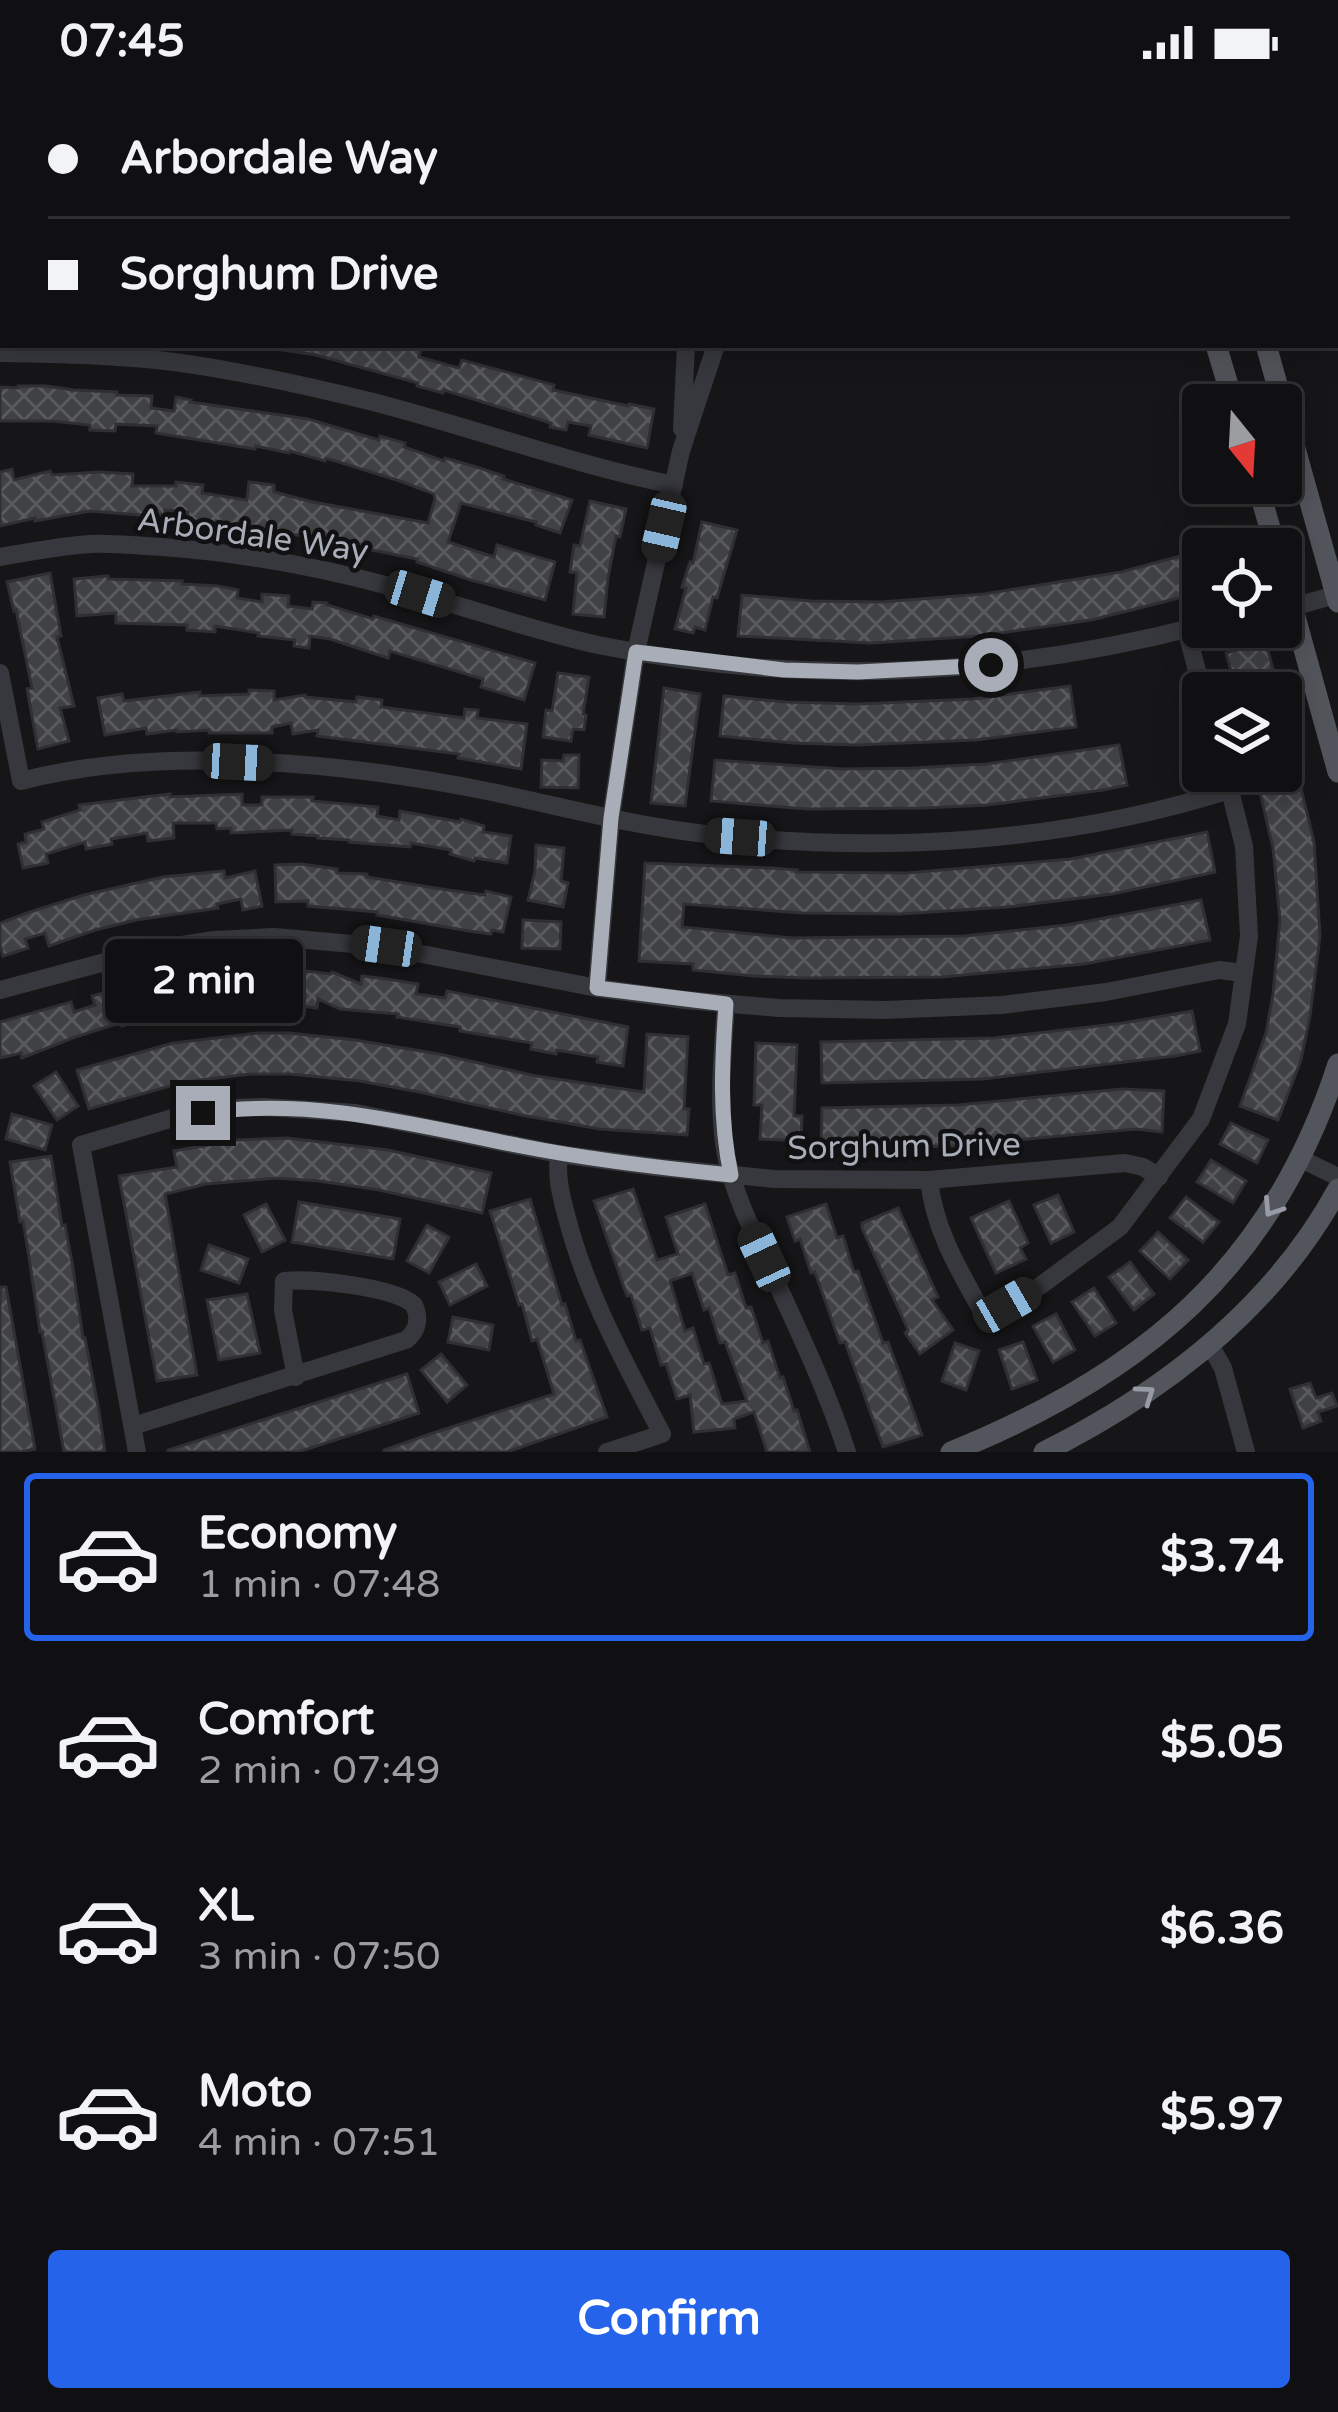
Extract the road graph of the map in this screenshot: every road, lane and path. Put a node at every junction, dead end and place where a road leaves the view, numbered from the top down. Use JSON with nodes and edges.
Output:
{"nodes":[{"id":1,"x":686,"y":348,"type":"edge"},
{"id":2,"x":715,"y":348,"type":"edge"},
{"id":3,"x":1217,"y":348,"type":"edge"},
{"id":4,"x":1267,"y":348,"type":"edge"},
{"id":5,"x":0,"y":353,"type":"edge"},
{"id":6,"x":1228,"y":384,"type":"edge"},
{"id":7,"x":681,"y":451,"type":"junction"},
{"id":8,"x":674,"y":485,"type":"junction"},
{"id":9,"x":0,"y":557,"type":"edge"},
{"id":10,"x":1337,"y":598,"type":"edge"},
{"id":11,"x":1302,"y":606,"type":"edge"},
{"id":12,"x":1182,"y":630,"type":"edge"},
{"id":13,"x":1299,"y":648,"type":"edge"},
{"id":14,"x":636,"y":652,"type":"junction"},
{"id":15,"x":0,"y":673,"type":"edge"},
{"id":16,"x":1338,"y":772,"type":"edge"},
{"id":17,"x":1205,"y":792,"type":"edge"},
{"id":18,"x":1230,"y":792,"type":"edge"},
{"id":19,"x":611,"y":818,"type":"junction"},
{"id":20,"x":1244,"y":973,"type":"junction"},
{"id":21,"x":597,"y":988,"type":"junction"},
{"id":22,"x":0,"y":990,"type":"edge"},
{"id":23,"x":726,"y":1004,"type":"junction"},
{"id":24,"x":1338,"y":1064,"type":"edge"},
{"id":25,"x":559,"y":1154,"type":"junction"},
{"id":26,"x":1301,"y":1159,"type":"junction"},
{"id":27,"x":731,"y":1175,"type":"junction"},
{"id":28,"x":1159,"y":1177,"type":"junction"},
{"id":29,"x":1338,"y":1177,"type":"edge"},
{"id":30,"x":928,"y":1180,"type":"junction"},
{"id":31,"x":1338,"y":1189,"type":"edge"},
{"id":32,"x":1210,"y":1345,"type":"junction"},
{"id":33,"x":296,"y":1377,"type":"junction"},
{"id":34,"x":133,"y":1426,"type":"junction"},
{"id":35,"x":137,"y":1452,"type":"edge"},
{"id":36,"x":608,"y":1452,"type":"edge"},
{"id":37,"x":847,"y":1452,"type":"edge"},
{"id":38,"x":951,"y":1452,"type":"edge"},
{"id":39,"x":1044,"y":1452,"type":"edge"},
{"id":40,"x":1246,"y":1452,"type":"edge"}],
"edges":[{"from":1,"to":7,"type":"street"},
{"from":2,"to":7,"type":"street"},
{"from":3,"to":6,"type":"main road"},
{"from":4,"to":10,"type":"main road"},
{"from":5,"to":8,"type":"street"},
{"from":7,"to":8,"type":"street"},
{"from":8,"to":14,"type":"street"},
{"from":9,"to":14,"type":"street","name":"Arbordale Way"},
{"from":10,"to":11,"type":"street"},
{"from":12,"to":14,"type":"street","name":"Arbordale Way"},
{"from":13,"to":16,"type":"main road"},
{"from":14,"to":19,"type":"street"},
{"from":15,"to":19,"type":"street"},
{"from":17,"to":19,"type":"street"},
{"from":18,"to":20,"type":"street"},
{"from":19,"to":21,"type":"street"},
{"from":20,"to":23,"type":"street"},
{"from":20,"to":28,"type":"street"},
{"from":21,"to":22,"type":"street"},
{"from":21,"to":23,"type":"street"},
{"from":23,"to":27,"type":"street"},
{"from":24,"to":26,"type":"main road"},
{"from":25,"to":27,"type":"street","name":"Sorghum Drive"},
{"from":25,"to":34,"type":"street","name":"Sorghum Drive"},
{"from":25,"to":36,"type":"street"},
{"from":26,"to":29,"type":"street"},
{"from":26,"to":38,"type":"main road","one_way":true},
{"from":27,"to":30,"type":"street","name":"Sorghum Drive"},
{"from":27,"to":37,"type":"street"},
{"from":28,"to":30,"type":"street","name":"Sorghum Drive"},
{"from":28,"to":30,"type":"street"},
{"from":31,"to":32,"type":"main road"},
{"from":39,"to":32,"type":"main road","one_way":true},
{"from":32,"to":40,"type":"street"},
{"from":33,"to":33,"type":"street"},
{"from":33,"to":34,"type":"street"},
{"from":34,"to":35,"type":"street"}]}
